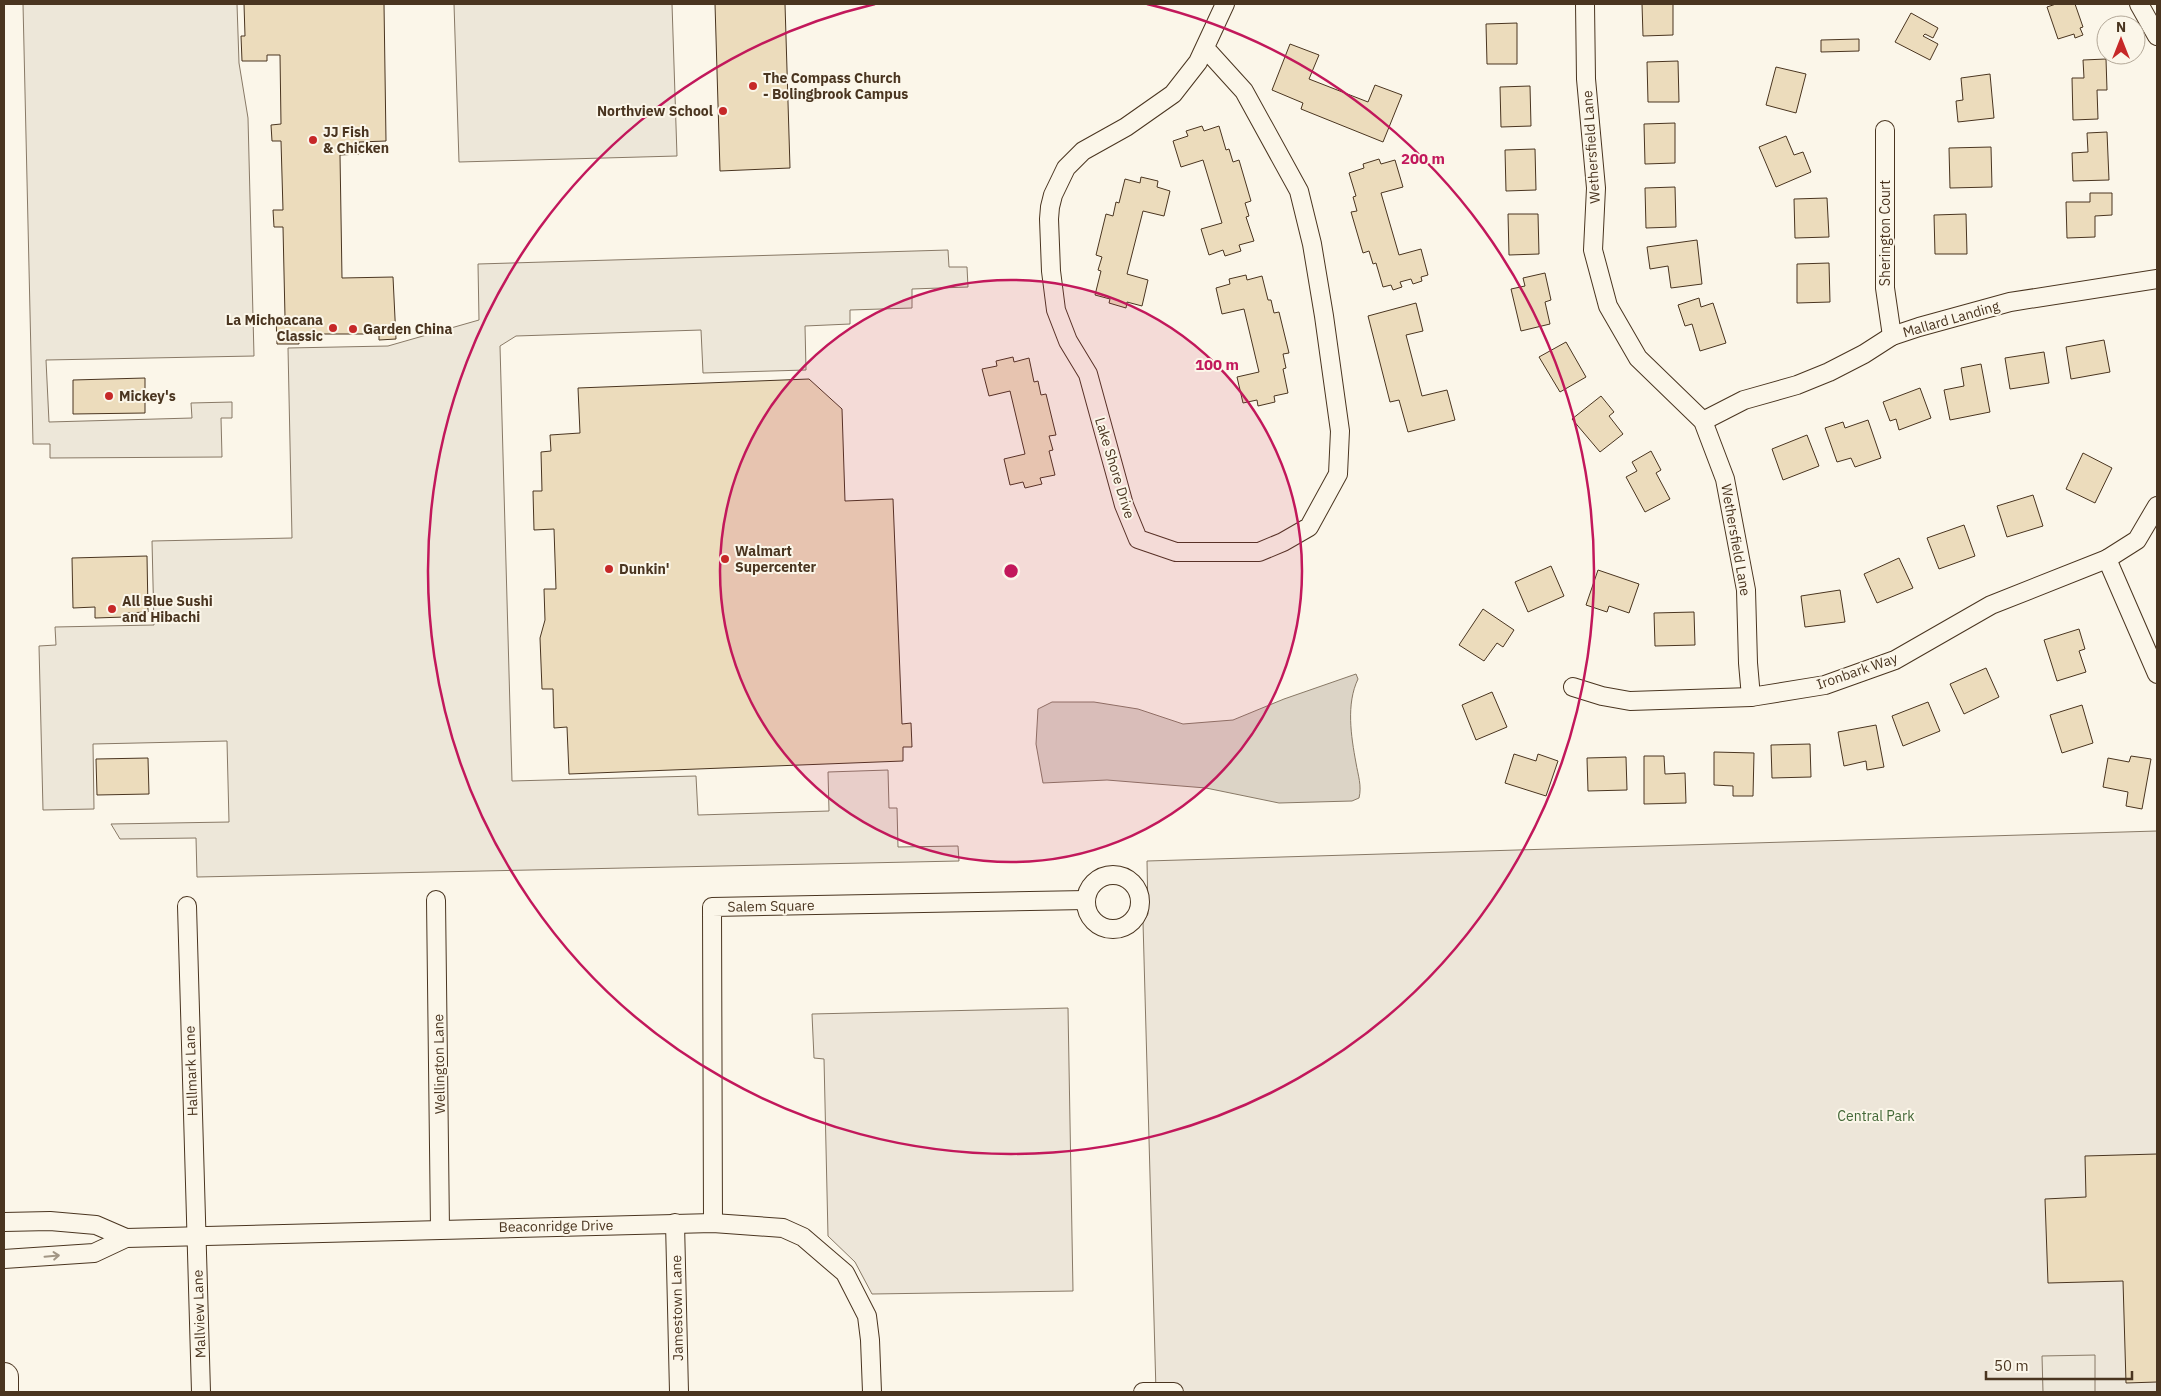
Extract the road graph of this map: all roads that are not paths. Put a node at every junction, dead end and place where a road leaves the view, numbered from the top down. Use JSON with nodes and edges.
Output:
{"nodes":[{"id":1,"x":1225,"y":4,"type":"edge"},
{"id":2,"x":1585,"y":4,"type":"edge"},
{"id":3,"x":2139,"y":4,"type":"edge"},
{"id":4,"x":2157,"y":36,"type":"edge"},
{"id":5,"x":1205,"y":48,"type":"junction"},
{"id":6,"x":1885,"y":130,"type":"dead end"},
{"id":7,"x":2157,"y":279,"type":"edge"},
{"id":8,"x":1892,"y":336,"type":"junction"},
{"id":9,"x":1703,"y":421,"type":"junction"},
{"id":10,"x":2157,"y":506,"type":"edge"},
{"id":11,"x":2108,"y":559,"type":"junction"},
{"id":12,"x":2157,"y":674,"type":"edge"},
{"id":13,"x":1573,"y":687,"type":"dead end"},
{"id":14,"x":1751,"y":697,"type":"junction"},
{"id":15,"x":436,"y":900,"type":"dead end"},
{"id":16,"x":1086,"y":900,"type":"dead end"},
{"id":17,"x":187,"y":906,"type":"dead end"},
{"id":18,"x":4,"y":1222,"type":"edge"},
{"id":19,"x":675,"y":1223,"type":"junction"},
{"id":20,"x":713,"y":1223,"type":"junction"},
{"id":21,"x":440,"y":1229,"type":"junction"},
{"id":22,"x":196,"y":1236,"type":"junction"},
{"id":23,"x":126,"y":1238,"type":"junction"},
{"id":24,"x":4,"y":1259,"type":"edge"},
{"id":25,"x":4,"y":1377,"type":"edge"},
{"id":26,"x":4,"y":1392,"type":"edge"},
{"id":27,"x":201,"y":1392,"type":"edge"},
{"id":28,"x":679,"y":1392,"type":"edge"},
{"id":29,"x":872,"y":1392,"type":"edge"},
{"id":30,"x":1143,"y":1392,"type":"edge"},
{"id":31,"x":1174,"y":1392,"type":"edge"}],
"edges":[{"from":1,"to":5,"type":"street","name":"Lake Shore Drive"},
{"from":2,"to":9,"type":"street","name":"Wethersfield Lane"},
{"from":3,"to":4,"type":"street"},
{"from":5,"to":5,"type":"street","name":"Lake Shore Drive"},
{"from":6,"to":8,"type":"street","name":"Sherington Court"},
{"from":7,"to":8,"type":"street","name":"Mallard Landing"},
{"from":8,"to":9,"type":"street","name":"Mallard Landing"},
{"from":9,"to":14,"type":"street","name":"Wethersfield Lane"},
{"from":10,"to":11,"type":"street","name":"Ironbark Way"},
{"from":11,"to":12,"type":"street"},
{"from":11,"to":14,"type":"street","name":"Ironbark Way"},
{"from":13,"to":14,"type":"street","name":"Ironbark Way"},
{"from":15,"to":21,"type":"street","name":"Wellington Lane"},
{"from":16,"to":20,"type":"street","name":"Salem Square"},
{"from":17,"to":22,"type":"street","name":"Hallmark Lane"},
{"from":18,"to":23,"type":"street","name":"Beaconridge Drive"},
{"from":19,"to":20,"type":"street","name":"Beaconridge Drive"},
{"from":19,"to":21,"type":"street","name":"Beaconridge Drive"},
{"from":19,"to":28,"type":"street","name":"Jamestown Lane"},
{"from":20,"to":29,"type":"street","name":"Beaconridge Drive"},
{"from":21,"to":22,"type":"street","name":"Beaconridge Drive"},
{"from":22,"to":23,"type":"street","name":"Beaconridge Drive"},
{"from":22,"to":27,"type":"street","name":"Mallview Lane"},
{"from":24,"to":23,"type":"street","name":"Beaconridge Drive","one_way":true},
{"from":25,"to":26,"type":"main road"},
{"from":30,"to":31,"type":"street"}]}
